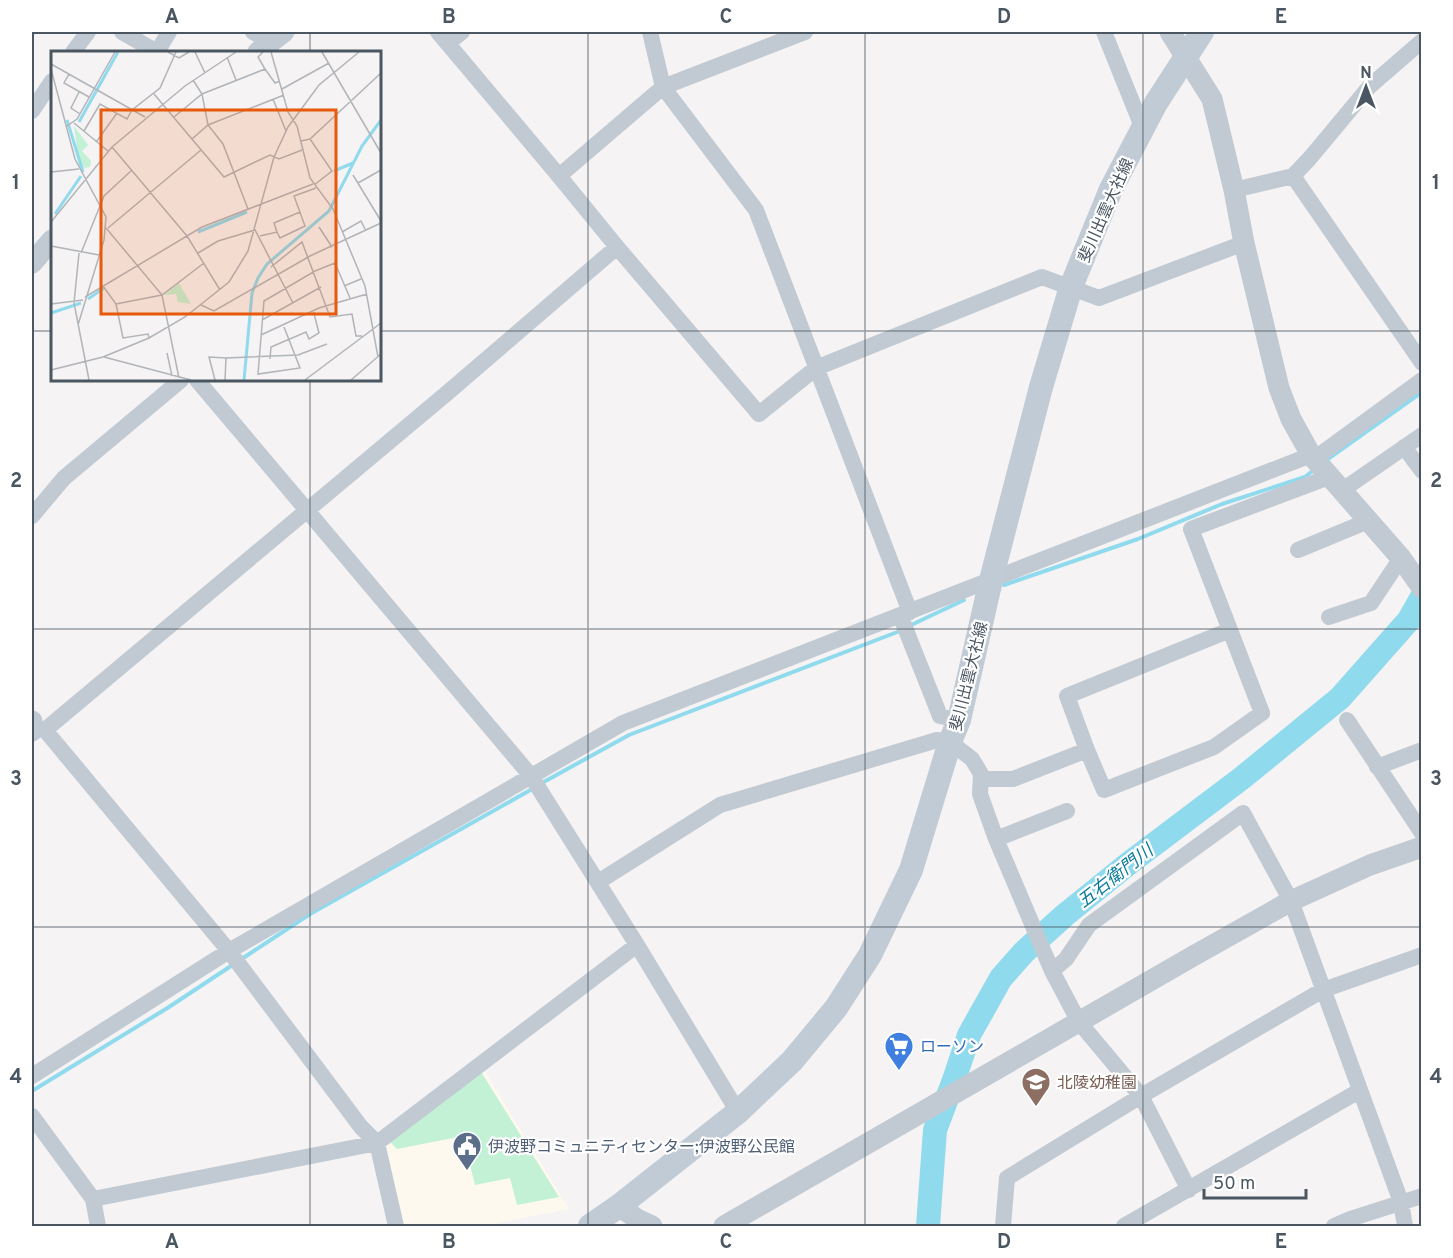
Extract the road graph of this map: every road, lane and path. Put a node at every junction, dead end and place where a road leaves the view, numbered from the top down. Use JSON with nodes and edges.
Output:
{"nodes":[{"id":1,"x":88,"y":32,"type":"edge"},
{"id":2,"x":122,"y":32,"type":"edge"},
{"id":3,"x":169,"y":32,"type":"edge"},
{"id":4,"x":462,"y":32,"type":"edge"},
{"id":5,"x":650,"y":32,"type":"edge"},
{"id":6,"x":806,"y":32,"type":"edge"},
{"id":7,"x":1104,"y":32,"type":"edge"},
{"id":8,"x":1170,"y":32,"type":"edge"},
{"id":9,"x":1202,"y":32,"type":"edge"},
{"id":10,"x":443,"y":37,"type":"edge"},
{"id":11,"x":1422,"y":41,"type":"edge"},
{"id":12,"x":74,"y":51,"type":"edge"},
{"id":13,"x":155,"y":51,"type":"edge"},
{"id":14,"x":158,"y":51,"type":"edge"},
{"id":15,"x":1185,"y":57,"type":"junction"},
{"id":16,"x":51,"y":82,"type":"edge"},
{"id":17,"x":663,"y":87,"type":"junction"},
{"id":18,"x":32,"y":111,"type":"edge"},
{"id":19,"x":1143,"y":129,"type":"junction"},
{"id":20,"x":560,"y":176,"type":"junction"},
{"id":21,"x":1293,"y":176,"type":"junction"},
{"id":22,"x":1234,"y":190,"type":"junction"},
{"id":23,"x":1244,"y":243,"type":"junction"},
{"id":24,"x":617,"y":247,"type":"junction"},
{"id":25,"x":1071,"y":287,"type":"junction"},
{"id":26,"x":1422,"y":363,"type":"edge"},
{"id":27,"x":816,"y":368,"type":"junction"},
{"id":28,"x":1422,"y":380,"type":"edge"},
{"id":29,"x":180,"y":381,"type":"edge"},
{"id":30,"x":198,"y":381,"type":"edge"},
{"id":31,"x":1422,"y":435,"type":"edge"},
{"id":32,"x":1404,"y":447,"type":"junction"},
{"id":33,"x":1312,"y":457,"type":"junction"},
{"id":34,"x":1422,"y":471,"type":"edge"},
{"id":35,"x":1335,"y":484,"type":"junction"},
{"id":36,"x":307,"y":509,"type":"junction"},
{"id":37,"x":32,"y":516,"type":"edge"},
{"id":38,"x":1368,"y":521,"type":"junction"},
{"id":39,"x":1298,"y":550,"type":"dead end"},
{"id":40,"x":1401,"y":558,"type":"junction"},
{"id":41,"x":991,"y":580,"type":"junction"},
{"id":42,"x":1418,"y":582,"type":"edge"},
{"id":43,"x":905,"y":614,"type":"junction"},
{"id":44,"x":1329,"y":617,"type":"dead end"},
{"id":45,"x":1230,"y":630,"type":"junction"},
{"id":46,"x":959,"y":720,"type":"junction"},
{"id":47,"x":1347,"y":720,"type":"dead end"},
{"id":48,"x":35,"y":728,"type":"edge"},
{"id":49,"x":950,"y":742,"type":"junction"},
{"id":50,"x":1087,"y":750,"type":"junction"},
{"id":51,"x":1422,"y":750,"type":"edge"},
{"id":52,"x":1377,"y":767,"type":"junction"},
{"id":53,"x":531,"y":776,"type":"junction"},
{"id":54,"x":981,"y":779,"type":"junction"},
{"id":55,"x":1066,"y":811,"type":"dead end"},
{"id":56,"x":1422,"y":833,"type":"edge"},
{"id":57,"x":996,"y":839,"type":"junction"},
{"id":58,"x":1422,"y":847,"type":"edge"},
{"id":59,"x":598,"y":882,"type":"junction"},
{"id":60,"x":1291,"y":901,"type":"junction"},
{"id":61,"x":637,"y":945,"type":"junction"},
{"id":62,"x":229,"y":951,"type":"junction"},
{"id":63,"x":1422,"y":955,"type":"edge"},
{"id":64,"x":1052,"y":971,"type":"junction"},
{"id":65,"x":1323,"y":990,"type":"junction"},
{"id":66,"x":1079,"y":1022,"type":"junction"},
{"id":67,"x":32,"y":1076,"type":"edge"},
{"id":68,"x":1359,"y":1091,"type":"junction"},
{"id":69,"x":1141,"y":1096,"type":"junction"},
{"id":70,"x":738,"y":1112,"type":"junction"},
{"id":71,"x":32,"y":1116,"type":"edge"},
{"id":72,"x":377,"y":1143,"type":"junction"},
{"id":73,"x":1189,"y":1190,"type":"junction"},
{"id":74,"x":1422,"y":1196,"type":"edge"},
{"id":75,"x":93,"y":1199,"type":"junction"},
{"id":76,"x":1401,"y":1202,"type":"junction"},
{"id":77,"x":619,"y":1206,"type":"junction"},
{"id":78,"x":98,"y":1227,"type":"edge"},
{"id":79,"x":396,"y":1227,"type":"edge"},
{"id":80,"x":590,"y":1227,"type":"edge"},
{"id":81,"x":652,"y":1227,"type":"edge"},
{"id":82,"x":724,"y":1227,"type":"edge"},
{"id":83,"x":1003,"y":1227,"type":"edge"},
{"id":84,"x":1124,"y":1227,"type":"edge"},
{"id":85,"x":1334,"y":1227,"type":"edge"},
{"id":86,"x":1405,"y":1227,"type":"edge"}],
"edges":[{"from":1,"to":12,"type":"street"},
{"from":2,"to":13,"type":"street"},
{"from":3,"to":14,"type":"street"},
{"from":4,"to":10,"type":"street"},
{"from":5,"to":17,"type":"street"},
{"from":6,"to":17,"type":"street"},
{"from":7,"to":19,"type":"street"},
{"from":8,"to":15,"type":"street"},
{"from":9,"to":15,"type":"main road","name":"斐川出雲大社線"},
{"from":10,"to":20,"type":"street"},
{"from":11,"to":21,"type":"street"},
{"from":15,"to":19,"type":"main road","name":"斐川出雲大社線"},
{"from":15,"to":22,"type":"street"},
{"from":16,"to":18,"type":"street"},
{"from":17,"to":20,"type":"street"},
{"from":17,"to":27,"type":"street"},
{"from":19,"to":25,"type":"main road","name":"斐川出雲大社線"},
{"from":20,"to":24,"type":"street"},
{"from":21,"to":22,"type":"street"},
{"from":21,"to":26,"type":"street"},
{"from":22,"to":23,"type":"street"},
{"from":23,"to":25,"type":"street"},
{"from":23,"to":33,"type":"street"},
{"from":24,"to":27,"type":"street"},
{"from":24,"to":36,"type":"street"},
{"from":25,"to":27,"type":"street"},
{"from":25,"to":41,"type":"main road","name":"斐川出雲大社線"},
{"from":27,"to":43,"type":"street"},
{"from":28,"to":33,"type":"street"},
{"from":29,"to":37,"type":"street"},
{"from":30,"to":36,"type":"street"},
{"from":31,"to":32,"type":"street"},
{"from":32,"to":34,"type":"street"},
{"from":32,"to":35,"type":"street"},
{"from":33,"to":35,"type":"street"},
{"from":33,"to":41,"type":"street"},
{"from":35,"to":38,"type":"street"},
{"from":35,"to":45,"type":"street"},
{"from":36,"to":48,"type":"street"},
{"from":36,"to":53,"type":"street"},
{"from":38,"to":39,"type":"street"},
{"from":38,"to":40,"type":"street"},
{"from":40,"to":42,"type":"street"},
{"from":40,"to":44,"type":"street"},
{"from":41,"to":43,"type":"street"},
{"from":41,"to":46,"type":"main road","name":"斐川出雲大社線"},
{"from":43,"to":46,"type":"street"},
{"from":43,"to":53,"type":"street"},
{"from":45,"to":50,"type":"street"},
{"from":45,"to":50,"type":"street"},
{"from":46,"to":49,"type":"main road","name":"斐川出雲大社線"},
{"from":47,"to":52,"type":"street"},
{"from":48,"to":62,"type":"street"},
{"from":49,"to":54,"type":"street"},
{"from":49,"to":59,"type":"street"},
{"from":49,"to":70,"type":"main road","name":"斐川出雲大社線"},
{"from":50,"to":54,"type":"street"},
{"from":51,"to":52,"type":"street"},
{"from":52,"to":56,"type":"street"},
{"from":53,"to":59,"type":"street"},
{"from":53,"to":62,"type":"street"},
{"from":54,"to":57,"type":"street"},
{"from":55,"to":57,"type":"street"},
{"from":57,"to":64,"type":"street"},
{"from":58,"to":60,"type":"street"},
{"from":59,"to":61,"type":"street"},
{"from":60,"to":64,"type":"street"},
{"from":60,"to":65,"type":"street"},
{"from":60,"to":66,"type":"street"},
{"from":61,"to":70,"type":"street"},
{"from":61,"to":72,"type":"street"},
{"from":62,"to":67,"type":"street"},
{"from":62,"to":72,"type":"street"},
{"from":63,"to":65,"type":"street"},
{"from":64,"to":66,"type":"street"},
{"from":65,"to":68,"type":"street"},
{"from":65,"to":69,"type":"street"},
{"from":66,"to":69,"type":"street"},
{"from":66,"to":82,"type":"street"},
{"from":68,"to":73,"type":"street"},
{"from":68,"to":76,"type":"street"},
{"from":69,"to":73,"type":"street"},
{"from":69,"to":83,"type":"street"},
{"from":70,"to":77,"type":"main road","name":"斐川出雲大社線"},
{"from":71,"to":75,"type":"street"},
{"from":72,"to":75,"type":"street"},
{"from":72,"to":79,"type":"street"},
{"from":73,"to":84,"type":"street"},
{"from":74,"to":76,"type":"street"},
{"from":75,"to":78,"type":"street"},
{"from":76,"to":85,"type":"street"},
{"from":76,"to":86,"type":"street"},
{"from":77,"to":80,"type":"main road","name":"斐川出雲大社線"},
{"from":77,"to":81,"type":"street"}]}
